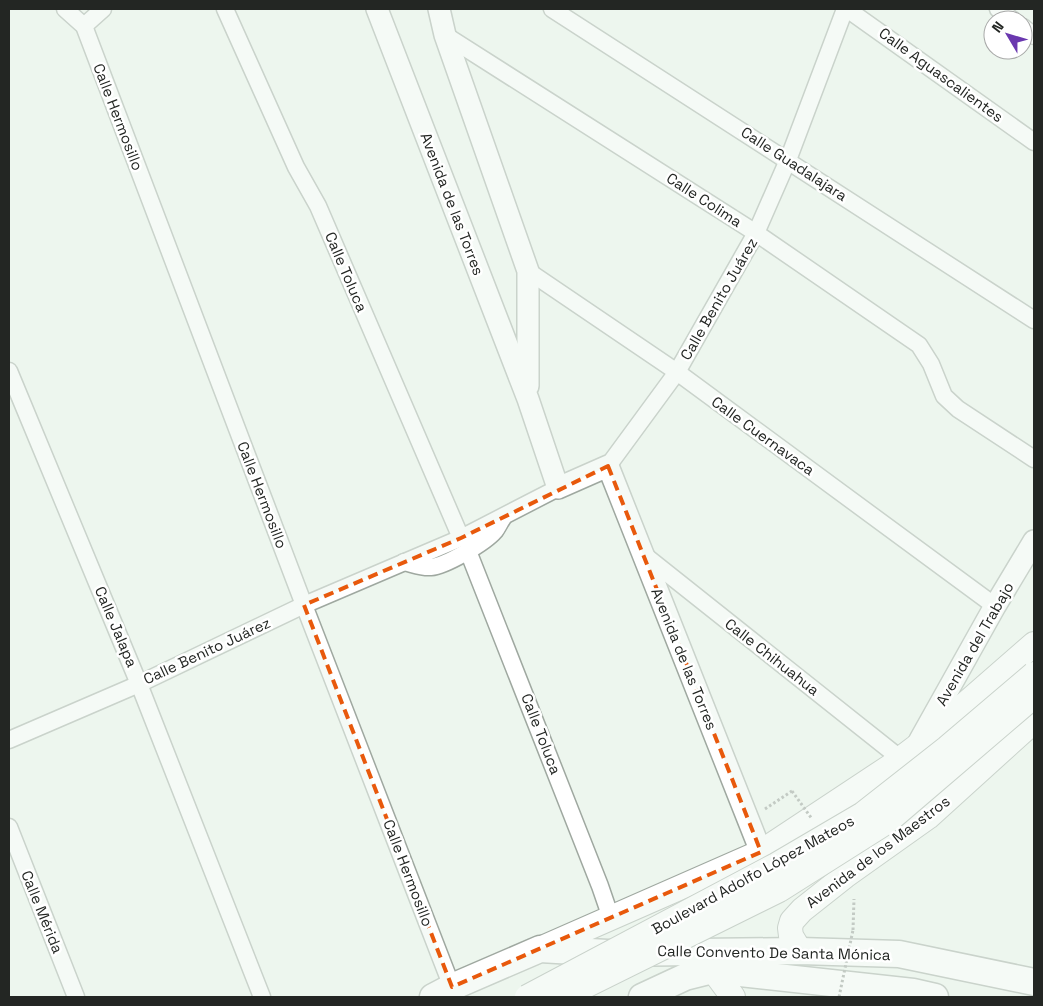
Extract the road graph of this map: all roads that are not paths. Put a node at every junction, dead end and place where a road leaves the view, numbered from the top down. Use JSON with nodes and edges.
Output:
{"nodes":[{"id":1,"x":64,"y":9,"type":"edge"},
{"id":2,"x":103,"y":9,"type":"edge"},
{"id":3,"x":225,"y":9,"type":"edge"},
{"id":4,"x":377,"y":9,"type":"edge"},
{"id":5,"x":439,"y":9,"type":"edge"},
{"id":6,"x":552,"y":9,"type":"edge"},
{"id":7,"x":846,"y":9,"type":"edge"},
{"id":8,"x":84,"y":26,"type":"junction"},
{"id":9,"x":445,"y":35,"type":"junction"},
{"id":10,"x":1034,"y":142,"type":"edge"},
{"id":11,"x":788,"y":160,"type":"junction"},
{"id":12,"x":756,"y":233,"type":"junction"},
{"id":13,"x":528,"y":271,"type":"junction"},
{"id":14,"x":1034,"y":320,"type":"edge"},
{"id":15,"x":9,"y":371,"type":"edge"},
{"id":16,"x":677,"y":372,"type":"junction"},
{"id":17,"x":528,"y":399,"type":"junction"},
{"id":18,"x":1034,"y":459,"type":"edge"},
{"id":19,"x":608,"y":466,"type":"junction"},
{"id":20,"x":558,"y":488,"type":"junction"},
{"id":21,"x":1034,"y":541,"type":"edge"},
{"id":22,"x":465,"y":544,"type":"junction"},
{"id":23,"x":642,"y":554,"type":"junction"},
{"id":24,"x":304,"y":605,"type":"junction"},
{"id":25,"x":995,"y":606,"type":"junction"},
{"id":26,"x":1034,"y":644,"type":"edge"},
{"id":27,"x":1034,"y":674,"type":"edge"},
{"id":28,"x":139,"y":684,"type":"junction"},
{"id":29,"x":1034,"y":696,"type":"edge"},
{"id":30,"x":1034,"y":721,"type":"edge"},
{"id":31,"x":9,"y":740,"type":"edge"},
{"id":32,"x":903,"y":758,"type":"junction"},
{"id":33,"x":928,"y":817,"type":"junction"},
{"id":34,"x":9,"y":826,"type":"edge"},
{"id":35,"x":761,"y":852,"type":"junction"},
{"id":36,"x":779,"y":890,"type":"joint"},
{"id":37,"x":611,"y":918,"type":"junction"},
{"id":38,"x":540,"y":949,"type":"junction"},
{"id":39,"x":800,"y":951,"type":"junction"},
{"id":40,"x":713,"y":970,"type":"junction"},
{"id":41,"x":1034,"y":982,"type":"edge"},
{"id":42,"x":443,"y":992,"type":"edge"},
{"id":43,"x":889,"y":993,"type":"edge"},
{"id":44,"x":76,"y":997,"type":"edge"},
{"id":45,"x":262,"y":997,"type":"edge"},
{"id":46,"x":527,"y":997,"type":"edge"},
{"id":47,"x":562,"y":997,"type":"edge"},
{"id":48,"x":642,"y":997,"type":"edge"},
{"id":49,"x":733,"y":997,"type":"edge"},
{"id":50,"x":935,"y":997,"type":"edge"}],
"edges":[{"from":1,"to":8,"type":"street","name":"Calle Hermosillo"},
{"from":2,"to":8,"type":"street"},
{"from":3,"to":22,"type":"street","name":"Calle Toluca"},
{"from":4,"to":17,"type":"street","name":"Avenida de las Torres"},
{"from":5,"to":9,"type":"street","name":"Avenida de las Torres"},
{"from":6,"to":11,"type":"street","name":"Calle Guadalajara"},
{"from":7,"to":10,"type":"street","name":"Calle Aguascalientes"},
{"from":7,"to":11,"type":"street","name":"Calle Benito Juárez"},
{"from":8,"to":24,"type":"street","name":"Calle Hermosillo"},
{"from":9,"to":12,"type":"street","name":"Calle Colima"},
{"from":9,"to":13,"type":"street","name":"Avenida de las Torres"},
{"from":11,"to":12,"type":"street","name":"Calle Benito Juárez"},
{"from":11,"to":14,"type":"street","name":"Calle Guadalajara"},
{"from":12,"to":16,"type":"street","name":"Calle Benito Juárez"},
{"from":12,"to":18,"type":"street","name":"Calle Colima"},
{"from":13,"to":16,"type":"street","name":"Calle Cuernavaca"},
{"from":13,"to":17,"type":"street","name":"Avenida de las Torres"},
{"from":15,"to":28,"type":"street","name":"Calle Jalapa"},
{"from":16,"to":19,"type":"street","name":"Calle Benito Juárez"},
{"from":16,"to":25,"type":"street","name":"Calle Cuernavaca"},
{"from":17,"to":20,"type":"street","name":"Avenida de las Torres"},
{"from":19,"to":20,"type":"street","name":"Calle Benito Juárez"},
{"from":19,"to":23,"type":"street","name":"Avenida de las Torres"},
{"from":20,"to":22,"type":"street","name":"Calle Benito Juárez"},
{"from":21,"to":25,"type":"street","name":"Avenida del Trabajo"},
{"from":22,"to":24,"type":"street","name":"Calle Benito Juárez"},
{"from":22,"to":37,"type":"street","name":"Calle Toluca"},
{"from":23,"to":32,"type":"street","name":"Calle Chihuahua"},
{"from":23,"to":35,"type":"street","name":"Avenida de las Torres"},
{"from":24,"to":28,"type":"street","name":"Calle Benito Juárez"},
{"from":24,"to":42,"type":"street","name":"Calle Hermosillo"},
{"from":25,"to":32,"type":"street","name":"Avenida del Trabajo"},
{"from":26,"to":32,"type":"main road"},
{"from":27,"to":46,"type":"main road","name":"Boulevard Adolfo López Mateos","bridge":true},
{"from":28,"to":31,"type":"street","name":"Calle Benito Juárez"},
{"from":28,"to":45,"type":"street","name":"Calle Jalapa"},
{"from":29,"to":36,"type":"main road","name":"Avenida de los Maestros","bridge":true},
{"from":30,"to":33,"type":"main road","name":"Avenida de los Maestros"},
{"from":32,"to":33,"type":"main road"},
{"from":32,"to":35,"type":"main road"},
{"from":33,"to":39,"type":"main road","name":"Avenida de los Maestros"},
{"from":34,"to":44,"type":"street","name":"Calle Mérida"},
{"from":35,"to":37,"type":"main road","name":"Boulevard Adolfo López Mateos"},
{"from":36,"to":47,"type":"main road","name":"Boulevard Adolfo López Mateos","bridge":true},
{"from":37,"to":38,"type":"main road","name":"Boulevard Adolfo López Mateos"},
{"from":38,"to":39,"type":"main road","name":"Calle Convento De Santa Mónica"},
{"from":38,"to":42,"type":"main road","name":"Boulevard Adolfo López Mateos"},
{"from":39,"to":41,"type":"main road","name":"Calle Convento De Santa Mónica"},
{"from":40,"to":43,"type":"main road","name":"Calle Convento De Santa Mónica"},
{"from":40,"to":48,"type":"main road"},
{"from":40,"to":49,"type":"main road"},
{"from":43,"to":50,"type":"main road","name":"Calle Convento De Santa Mónica"}]}
